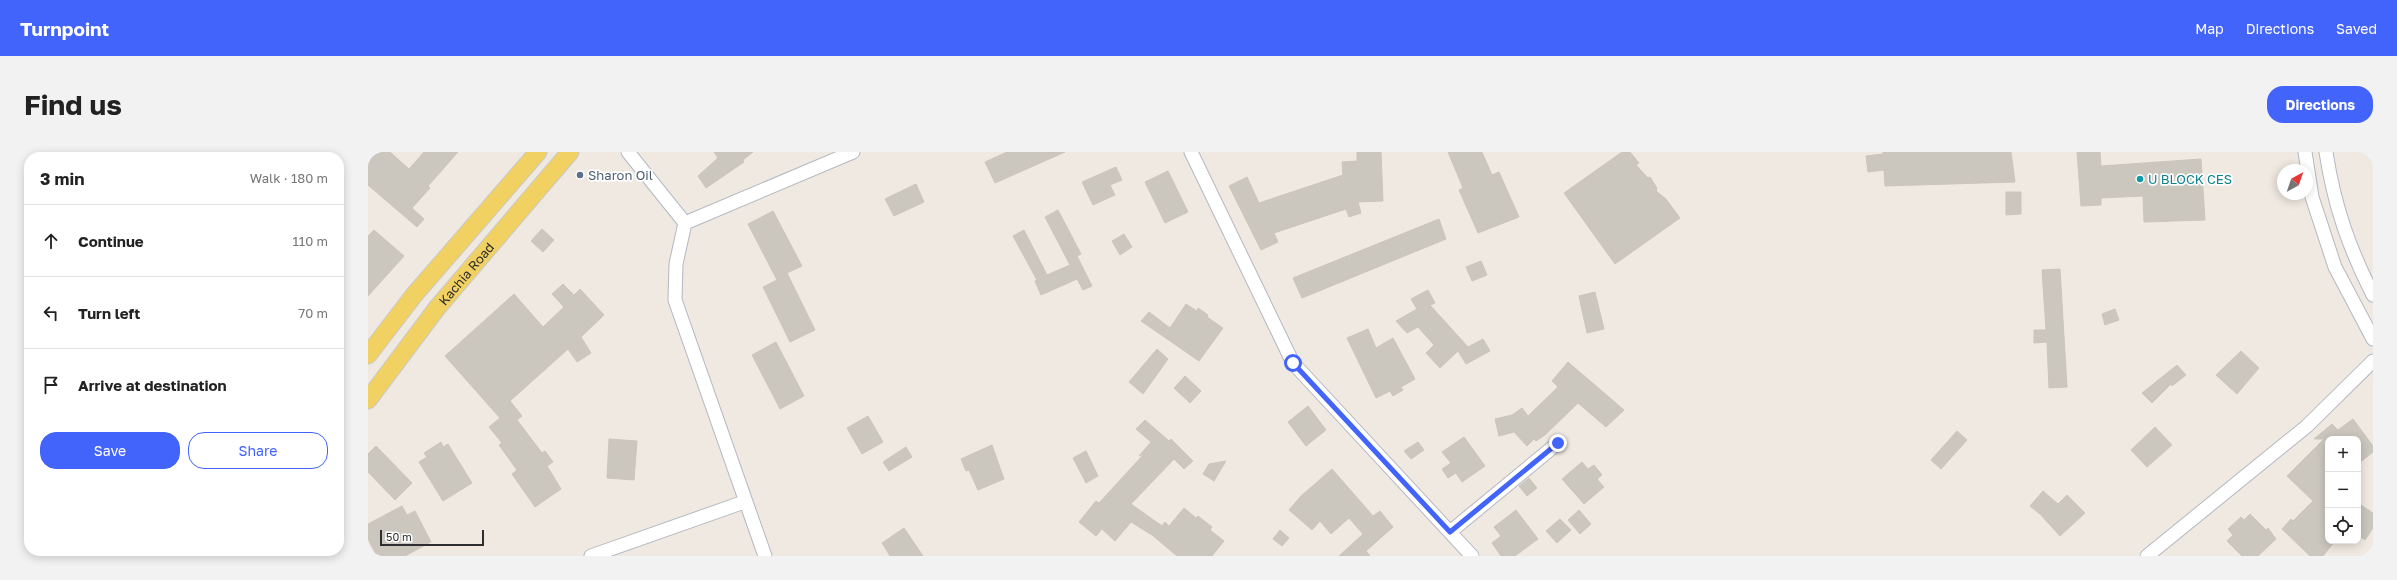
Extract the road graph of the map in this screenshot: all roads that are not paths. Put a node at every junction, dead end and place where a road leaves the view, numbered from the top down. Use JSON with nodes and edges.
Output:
{"nodes":[{"id":1,"x":538,"y":152,"type":"edge"},
{"id":2,"x":570,"y":152,"type":"edge"},
{"id":3,"x":628,"y":152,"type":"edge"},
{"id":4,"x":853,"y":152,"type":"edge"},
{"id":5,"x":1191,"y":152,"type":"edge"},
{"id":6,"x":2306,"y":152,"type":"edge"},
{"id":7,"x":2326,"y":152,"type":"edge"},
{"id":8,"x":685,"y":223,"type":"junction"},
{"id":9,"x":2373,"y":295,"type":"edge"},
{"id":10,"x":2373,"y":339,"type":"edge"},
{"id":11,"x":368,"y":355,"type":"edge"},
{"id":12,"x":2373,"y":361,"type":"edge"},
{"id":13,"x":368,"y":400,"type":"edge"},
{"id":14,"x":1558,"y":443,"type":"dead end"},
{"id":15,"x":744,"y":502,"type":"junction"},
{"id":16,"x":1450,"y":532,"type":"junction"},
{"id":17,"x":592,"y":556,"type":"edge"},
{"id":18,"x":765,"y":556,"type":"edge"},
{"id":19,"x":1472,"y":556,"type":"edge"},
{"id":20,"x":2147,"y":556,"type":"edge"}],
"edges":[{"from":1,"to":11,"type":"main road","name":"Kachia Road"},
{"from":2,"to":13,"type":"main road","name":"Kachia Road"},
{"from":3,"to":8,"type":"street"},
{"from":4,"to":8,"type":"street"},
{"from":5,"to":16,"type":"street"},
{"from":6,"to":10,"type":"street"},
{"from":7,"to":9,"type":"street"},
{"from":8,"to":15,"type":"street"},
{"from":12,"to":20,"type":"street"},
{"from":14,"to":16,"type":"street"},
{"from":15,"to":17,"type":"street"},
{"from":15,"to":18,"type":"street"},
{"from":16,"to":19,"type":"street"}]}
